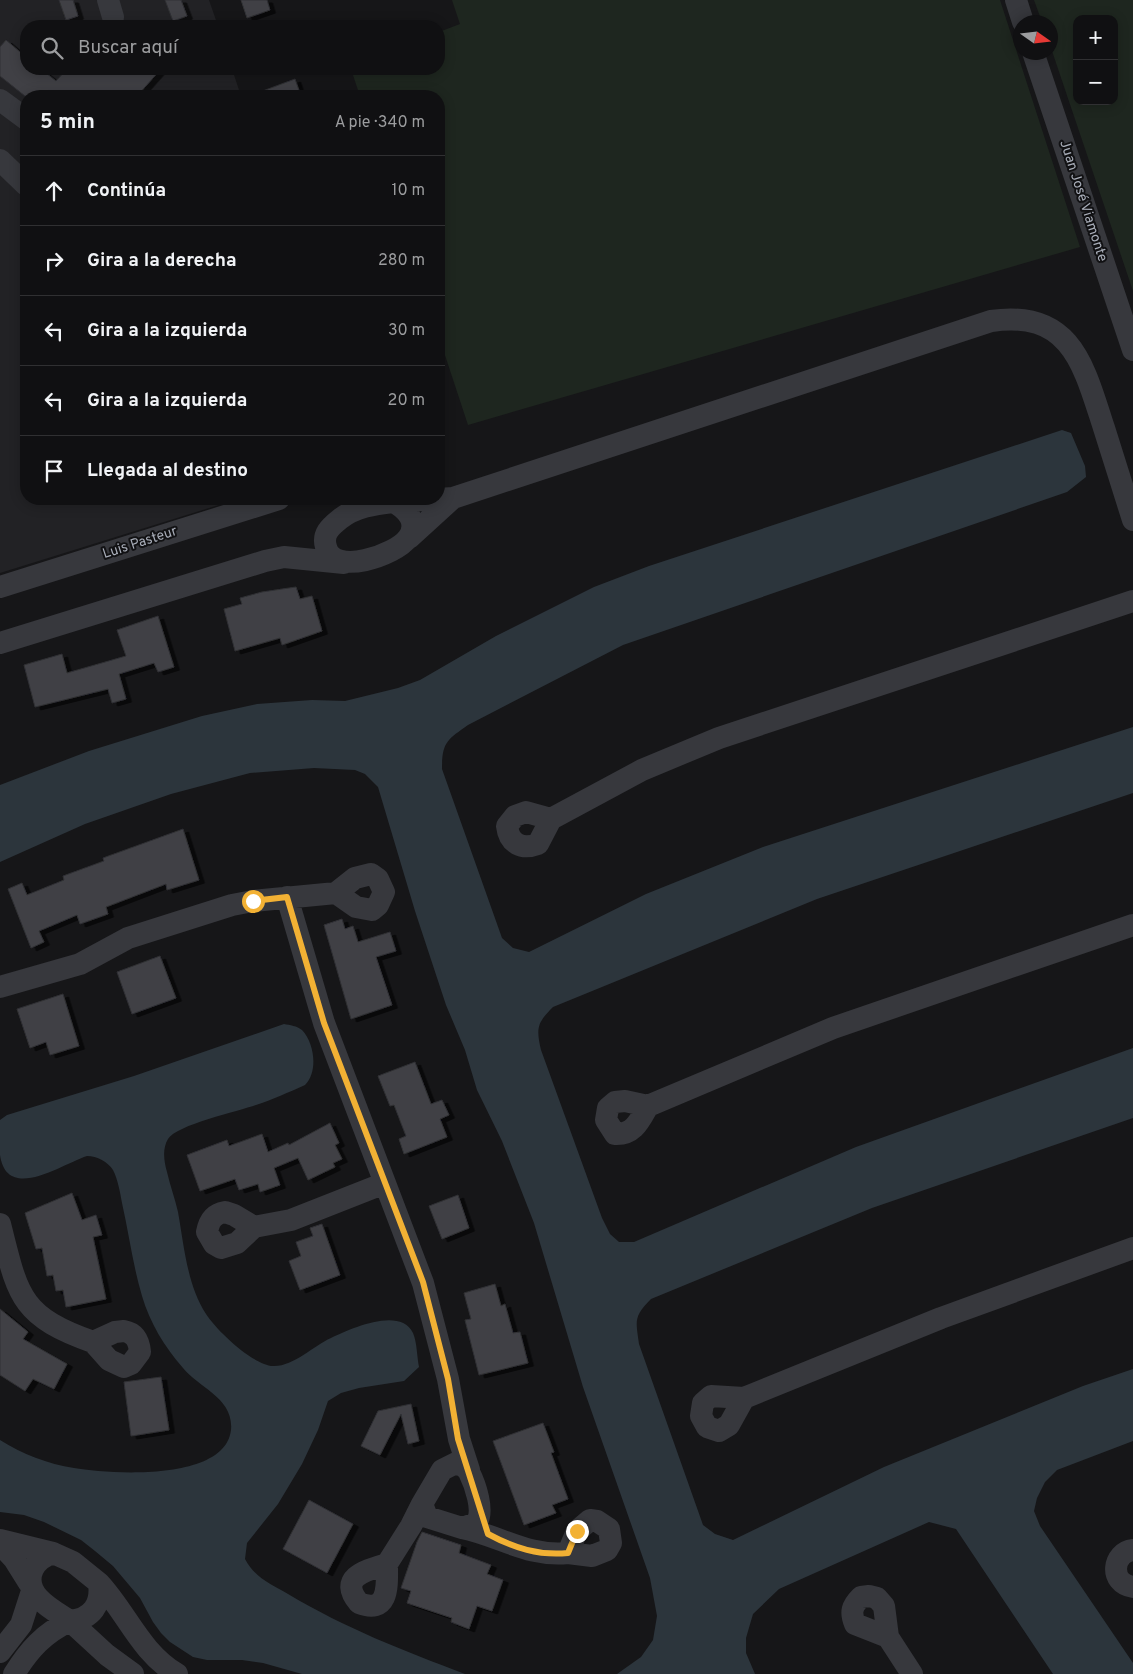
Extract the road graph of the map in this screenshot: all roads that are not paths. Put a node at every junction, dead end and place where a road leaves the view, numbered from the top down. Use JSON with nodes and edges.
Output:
{"nodes":[{"id":1,"x":1016,"y":0,"type":"edge"},
{"id":2,"x":1021,"y":15,"type":"edge"},
{"id":3,"x":1037,"y":60,"type":"edge"},
{"id":4,"x":0,"y":100,"type":"edge"},
{"id":5,"x":20,"y":115,"type":"edge"},
{"id":6,"x":0,"y":160,"type":"edge"},
{"id":7,"x":20,"y":179,"type":"edge"},
{"id":8,"x":1133,"y":350,"type":"edge"},
{"id":9,"x":453,"y":498,"type":"junction"},
{"id":10,"x":445,"y":499,"type":"edge"},
{"id":11,"x":260,"y":505,"type":"edge"},
{"id":12,"x":372,"y":505,"type":"edge"},
{"id":13,"x":400,"y":505,"type":"edge"},
{"id":14,"x":1133,"y":520,"type":"edge"},
{"id":15,"x":328,"y":528,"type":"junction"},
{"id":16,"x":409,"y":538,"type":"junction"},
{"id":17,"x":284,"y":557,"type":"junction"},
{"id":18,"x":344,"y":563,"type":"junction"},
{"id":19,"x":0,"y":588,"type":"edge"},
{"id":20,"x":1133,"y":601,"type":"edge"},
{"id":21,"x":0,"y":644,"type":"edge"},
{"id":22,"x":551,"y":819,"type":"dead end"},
{"id":23,"x":336,"y":893,"type":"dead end"},
{"id":24,"x":287,"y":897,"type":"junction"},
{"id":25,"x":1133,"y":925,"type":"edge"},
{"id":26,"x":0,"y":987,"type":"edge"},
{"id":27,"x":648,"y":1106,"type":"dead end"},
{"id":28,"x":385,"y":1183,"type":"junction"},
{"id":29,"x":0,"y":1224,"type":"edge"},
{"id":30,"x":254,"y":1227,"type":"dead end"},
{"id":31,"x":1133,"y":1248,"type":"edge"},
{"id":32,"x":93,"y":1342,"type":"dead end"},
{"id":33,"x":744,"y":1398,"type":"dead end"},
{"id":34,"x":458,"y":1439,"type":"junction"},
{"id":35,"x":442,"y":1470,"type":"junction"},
{"id":36,"x":469,"y":1470,"type":"junction"},
{"id":37,"x":428,"y":1512,"type":"junction"},
{"id":38,"x":480,"y":1512,"type":"junction"},
{"id":39,"x":462,"y":1528,"type":"junction"},
{"id":40,"x":488,"y":1534,"type":"junction"},
{"id":41,"x":0,"y":1540,"type":"edge"},
{"id":42,"x":0,"y":1544,"type":"edge"},
{"id":43,"x":1133,"y":1550,"type":"edge"},
{"id":44,"x":53,"y":1553,"type":"junction"},
{"id":45,"x":568,"y":1553,"type":"dead end"},
{"id":46,"x":387,"y":1564,"type":"dead end"},
{"id":47,"x":99,"y":1583,"type":"junction"},
{"id":48,"x":1133,"y":1586,"type":"edge"},
{"id":49,"x":31,"y":1587,"type":"junction"},
{"id":50,"x":70,"y":1621,"type":"junction"},
{"id":51,"x":888,"y":1637,"type":"dead end"},
{"id":52,"x":0,"y":1652,"type":"edge"},
{"id":53,"x":14,"y":1674,"type":"edge"},
{"id":54,"x":133,"y":1674,"type":"edge"},
{"id":55,"x":177,"y":1674,"type":"edge"},
{"id":56,"x":912,"y":1674,"type":"edge"}],
"edges":[{"from":1,"to":2,"type":"street"},
{"from":3,"to":8,"type":"street","name":"Juan José Viamonte"},
{"from":4,"to":5,"type":"street"},
{"from":6,"to":7,"type":"street"},
{"from":9,"to":10,"type":"street"},
{"from":9,"to":14,"type":"street"},
{"from":9,"to":16,"type":"street"},
{"from":11,"to":19,"type":"street","name":"Luis Pasteur"},
{"from":12,"to":15,"type":"street"},
{"from":13,"to":16,"type":"street"},
{"from":15,"to":17,"type":"street"},
{"from":15,"to":18,"type":"street"},
{"from":16,"to":18,"type":"street"},
{"from":17,"to":18,"type":"street"},
{"from":17,"to":21,"type":"street"},
{"from":20,"to":22,"type":"street"},
{"from":23,"to":24,"type":"street"},
{"from":24,"to":26,"type":"street"},
{"from":24,"to":28,"type":"street"},
{"from":25,"to":27,"type":"street"},
{"from":28,"to":30,"type":"street"},
{"from":28,"to":34,"type":"street"},
{"from":29,"to":32,"type":"street"},
{"from":31,"to":33,"type":"street"},
{"from":34,"to":35,"type":"street"},
{"from":34,"to":36,"type":"street"},
{"from":35,"to":36,"type":"street"},
{"from":35,"to":37,"type":"street"},
{"from":36,"to":38,"type":"street"},
{"from":37,"to":39,"type":"street"},
{"from":37,"to":46,"type":"street"},
{"from":38,"to":39,"type":"street"},
{"from":38,"to":40,"type":"street"},
{"from":39,"to":40,"type":"street"},
{"from":40,"to":45,"type":"street"},
{"from":41,"to":44,"type":"street"},
{"from":42,"to":49,"type":"street"},
{"from":43,"to":48,"type":"street"},
{"from":44,"to":47,"type":"street"},
{"from":44,"to":49,"type":"street"},
{"from":47,"to":50,"type":"street"},
{"from":47,"to":55,"type":"street"},
{"from":49,"to":50,"type":"street"},
{"from":49,"to":52,"type":"street"},
{"from":50,"to":53,"type":"street"},
{"from":50,"to":54,"type":"street"},
{"from":51,"to":56,"type":"street"}]}
